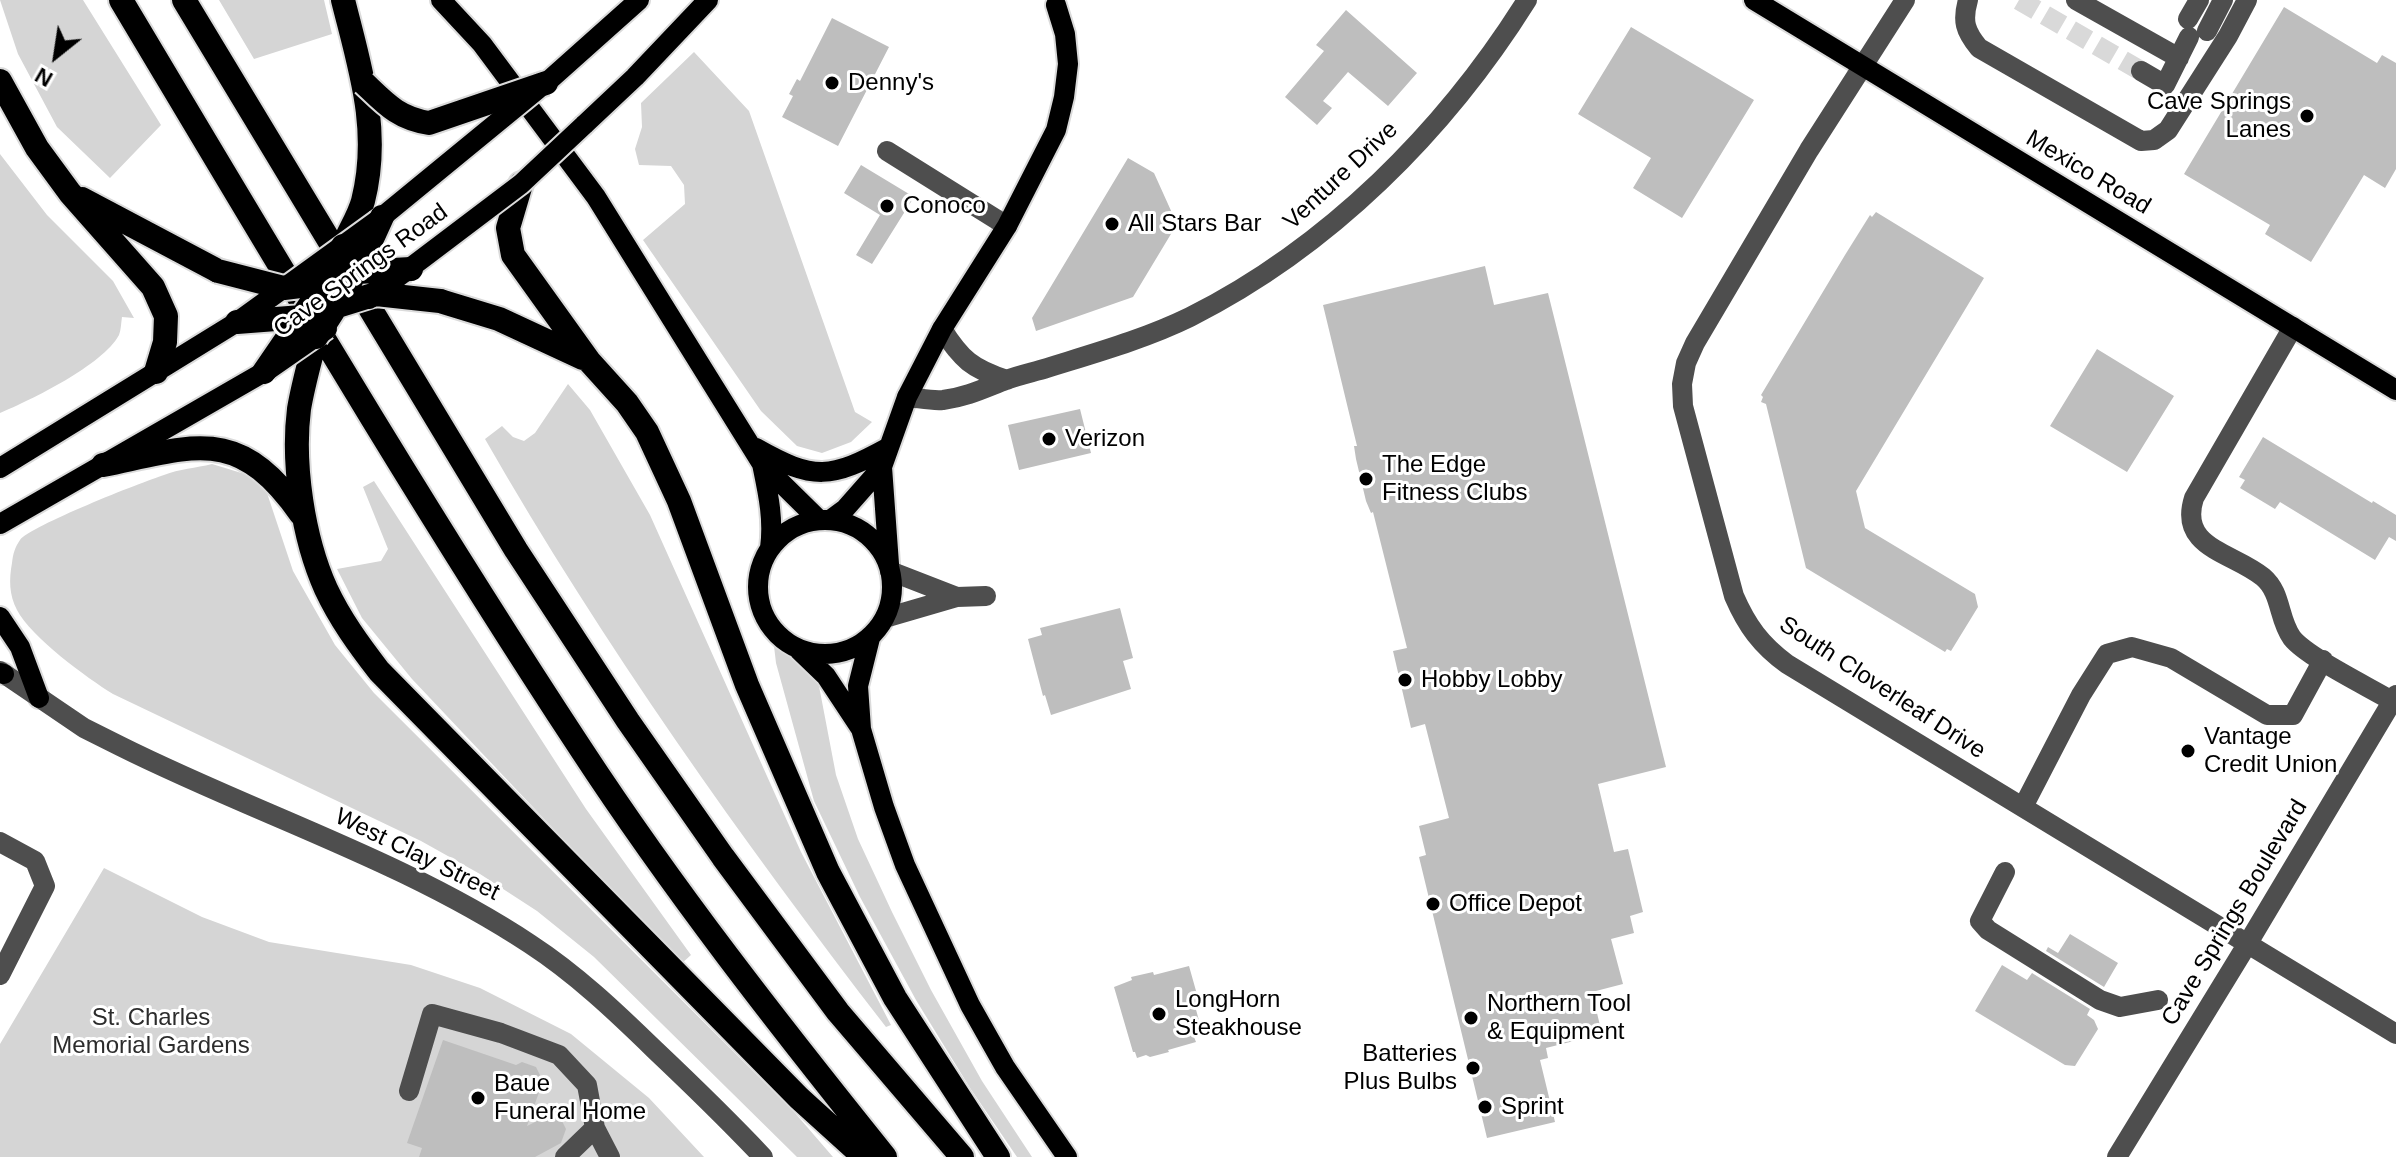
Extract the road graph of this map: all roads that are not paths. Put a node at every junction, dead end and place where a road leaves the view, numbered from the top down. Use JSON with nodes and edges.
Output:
{"nodes":[{"id":1,"x":121,"y":0,"type":"edge"},
{"id":2,"x":184,"y":0,"type":"edge"},
{"id":3,"x":343,"y":0,"type":"edge"},
{"id":4,"x":441,"y":0,"type":"edge"},
{"id":5,"x":639,"y":0,"type":"edge"},
{"id":6,"x":708,"y":0,"type":"edge"},
{"id":7,"x":1527,"y":0,"type":"edge"},
{"id":8,"x":1754,"y":0,"type":"edge"},
{"id":9,"x":1905,"y":0,"type":"edge"},
{"id":10,"x":1968,"y":0,"type":"edge"},
{"id":11,"x":2076,"y":0,"type":"edge"},
{"id":12,"x":2199,"y":0,"type":"edge"},
{"id":13,"x":2210,"y":0,"type":"edge"},
{"id":14,"x":2223,"y":0,"type":"edge"},
{"id":15,"x":2247,"y":0,"type":"edge"},
{"id":16,"x":1055,"y":2,"type":"edge"},
{"id":17,"x":2194,"y":31,"type":"junction"},
{"id":18,"x":2179,"y":58,"type":"junction"},
{"id":19,"x":1862,"y":68,"type":"junction"},
{"id":20,"x":2141,"y":71,"type":"tunnel mouth"},
{"id":21,"x":0,"y":81,"type":"edge"},
{"id":22,"x":364,"y":83,"type":"junction"},
{"id":23,"x":546,"y":83,"type":"junction"},
{"id":24,"x":887,"y":151,"type":"dead end"},
{"id":25,"x":521,"y":184,"type":"junction"},
{"id":26,"x":70,"y":193,"type":"junction"},
{"id":27,"x":382,"y":217,"type":"junction"},
{"id":28,"x":1007,"y":226,"type":"junction"},
{"id":29,"x":343,"y":246,"type":"junction"},
{"id":30,"x":411,"y":269,"type":"junction"},
{"id":31,"x":357,"y":272,"type":"junction"},
{"id":32,"x":325,"y":283,"type":"junction"},
{"id":33,"x":284,"y":288,"type":"junction"},
{"id":34,"x":376,"y":294,"type":"junction"},
{"id":35,"x":339,"y":306,"type":"junction"},
{"id":36,"x":237,"y":322,"type":"junction"},
{"id":37,"x":309,"y":327,"type":"junction"},
{"id":38,"x":2293,"y":327,"type":"junction"},
{"id":39,"x":942,"y":329,"type":"junction"},
{"id":40,"x":589,"y":361,"type":"junction"},
{"id":41,"x":156,"y":372,"type":"junction"},
{"id":42,"x":264,"y":372,"type":"joint"},
{"id":43,"x":1007,"y":380,"type":"junction"},
{"id":44,"x":2396,"y":390,"type":"edge"},
{"id":45,"x":907,"y":397,"type":"junction"},
{"id":46,"x":750,"y":445,"type":"junction"},
{"id":47,"x":889,"y":447,"type":"junction"},
{"id":48,"x":762,"y":464,"type":"junction"},
{"id":49,"x":103,"y":465,"type":"junction"},
{"id":50,"x":1,"y":467,"type":"edge"},
{"id":51,"x":882,"y":467,"type":"junction"},
{"id":52,"x":306,"y":520,"type":"junction"},
{"id":53,"x":824,"y":520,"type":"junction"},
{"id":54,"x":3,"y":527,"type":"edge"},
{"id":55,"x":770,"y":548,"type":"junction"},
{"id":56,"x":889,"y":567,"type":"junction"},
{"id":57,"x":986,"y":596,"type":"dead end"},
{"id":58,"x":957,"y":597,"type":"junction"},
{"id":59,"x":0,"y":617,"type":"edge"},
{"id":60,"x":885,"y":618,"type":"junction"},
{"id":61,"x":870,"y":638,"type":"junction"},
{"id":62,"x":799,"y":650,"type":"junction"},
{"id":63,"x":2323,"y":660,"type":"junction"},
{"id":64,"x":1,"y":673,"type":"edge"},
{"id":65,"x":39,"y":698,"type":"junction"},
{"id":66,"x":2394,"y":698,"type":"edge"},
{"id":67,"x":861,"y":729,"type":"junction"},
{"id":68,"x":2023,"y":807,"type":"junction"},
{"id":69,"x":0,"y":842,"type":"edge"},
{"id":70,"x":2005,"y":872,"type":"dead end"},
{"id":71,"x":2248,"y":943,"type":"junction"},
{"id":72,"x":0,"y":975,"type":"edge"},
{"id":73,"x":2158,"y":1000,"type":"dead end"},
{"id":74,"x":2396,"y":1034,"type":"edge"},
{"id":75,"x":409,"y":1091,"type":"dead end"},
{"id":76,"x":595,"y":1128,"type":"junction"},
{"id":77,"x":565,"y":1157,"type":"edge"},
{"id":78,"x":610,"y":1157,"type":"edge"},
{"id":79,"x":763,"y":1157,"type":"edge"},
{"id":80,"x":864,"y":1157,"type":"edge"},
{"id":81,"x":885,"y":1157,"type":"edge"},
{"id":82,"x":962,"y":1157,"type":"edge"},
{"id":83,"x":998,"y":1157,"type":"edge"},
{"id":84,"x":1067,"y":1157,"type":"edge"},
{"id":85,"x":2117,"y":1157,"type":"edge"}],
"edges":[{"from":1,"to":81,"type":"highway"},
{"from":2,"to":82,"type":"highway"},
{"from":3,"to":22,"type":"highway"},
{"from":4,"to":46,"type":"main road"},
{"from":5,"to":23,"type":"main road","name":"Cave Springs Road"},
{"from":6,"to":25,"type":"main road","name":"Cave Springs Road","bridge":true},
{"from":7,"to":43,"type":"street","name":"Venture Drive"},
{"from":8,"to":19,"type":"main road","name":"Mexico Road"},
{"from":9,"to":19,"type":"street","name":"South Cloverleaf Drive"},
{"from":10,"to":15,"type":"street"},
{"from":11,"to":18,"type":"street"},
{"from":12,"to":17,"type":"street"},
{"from":13,"to":17,"type":"street"},
{"from":14,"to":17,"type":"street"},
{"from":16,"to":28,"type":"main road"},
{"from":17,"to":18,"type":"street"},
{"from":18,"to":20,"type":"street"},
{"from":19,"to":38,"type":"main road","name":"Mexico Road"},
{"from":19,"to":68,"type":"street","name":"South Cloverleaf Drive"},
{"from":21,"to":26,"type":"highway"},
{"from":22,"to":23,"type":"highway","bridge":true},
{"from":22,"to":29,"type":"highway","bridge":true},
{"from":23,"to":27,"type":"main road","name":"Cave Springs Road","bridge":true},
{"from":24,"to":28,"type":"street"},
{"from":25,"to":30,"type":"main road","name":"Cave Springs Road","bridge":true},
{"from":25,"to":40,"type":"highway"},
{"from":26,"to":33,"type":"highway","bridge":true},
{"from":26,"to":41,"type":"highway"},
{"from":27,"to":29,"type":"main road","name":"Cave Springs Road","bridge":true},
{"from":27,"to":31,"type":"highway","bridge":true},
{"from":28,"to":39,"type":"main road"},
{"from":29,"to":32,"type":"highway","bridge":true},
{"from":29,"to":33,"type":"main road","name":"Cave Springs Road","bridge":true},
{"from":30,"to":31,"type":"highway","bridge":true},
{"from":30,"to":34,"type":"main road","name":"Cave Springs Road","bridge":true},
{"from":31,"to":32,"type":"highway","bridge":true},
{"from":31,"to":35,"type":"highway","bridge":true},
{"from":32,"to":33,"type":"highway","bridge":true},
{"from":32,"to":37,"type":"highway","bridge":true},
{"from":33,"to":36,"type":"main road","name":"Cave Springs Road","bridge":true},
{"from":34,"to":35,"type":"highway","bridge":true},
{"from":34,"to":37,"type":"main road","name":"Cave Springs Road","bridge":true},
{"from":34,"to":40,"type":"highway","bridge":true},
{"from":35,"to":37,"type":"highway","bridge":true},
{"from":36,"to":37,"type":"highway","bridge":true},
{"from":36,"to":41,"type":"main road","name":"Cave Springs Road"},
{"from":37,"to":42,"type":"highway","bridge":true},
{"from":37,"to":52,"type":"highway"},
{"from":38,"to":44,"type":"main road","name":"Mexico Road"},
{"from":38,"to":63,"type":"street"},
{"from":39,"to":43,"type":"street"},
{"from":39,"to":45,"type":"main road"},
{"from":40,"to":83,"type":"highway"},
{"from":41,"to":50,"type":"main road","name":"Cave Springs Road"},
{"from":42,"to":49,"type":"main road","name":"Cave Springs Road"},
{"from":43,"to":45,"type":"street","name":"Venture Drive"},
{"from":45,"to":47,"type":"main road"},
{"from":46,"to":47,"type":"main road"},
{"from":46,"to":48,"type":"main road"},
{"from":47,"to":51,"type":"main road"},
{"from":48,"to":53,"type":"main road"},
{"from":48,"to":55,"type":"main road"},
{"from":49,"to":52,"type":"highway"},
{"from":49,"to":54,"type":"main road","name":"Cave Springs Road"},
{"from":51,"to":53,"type":"main road"},
{"from":51,"to":56,"type":"main road"},
{"from":52,"to":80,"type":"highway"},
{"from":53,"to":55,"type":"main road"},
{"from":53,"to":56,"type":"main road"},
{"from":55,"to":62,"type":"main road"},
{"from":56,"to":58,"type":"street"},
{"from":56,"to":60,"type":"main road"},
{"from":57,"to":58,"type":"street"},
{"from":58,"to":60,"type":"street"},
{"from":59,"to":65,"type":"main road"},
{"from":60,"to":61,"type":"main road"},
{"from":61,"to":62,"type":"main road"},
{"from":61,"to":67,"type":"main road"},
{"from":62,"to":67,"type":"main road"},
{"from":63,"to":66,"type":"street"},
{"from":63,"to":68,"type":"street"},
{"from":64,"to":65,"type":"street","name":"West Clay Street"},
{"from":65,"to":79,"type":"street","name":"West Clay Street"},
{"from":66,"to":71,"type":"street","name":"Cave Springs Boulevard"},
{"from":67,"to":84,"type":"main road"},
{"from":68,"to":71,"type":"street","name":"South Cloverleaf Drive"},
{"from":69,"to":72,"type":"street"},
{"from":70,"to":73,"type":"street"},
{"from":71,"to":74,"type":"street","name":"South Cloverleaf Drive"},
{"from":71,"to":85,"type":"street","name":"Cave Springs Boulevard"},
{"from":75,"to":76,"type":"street"},
{"from":76,"to":77,"type":"street"},
{"from":76,"to":78,"type":"street"}]}
